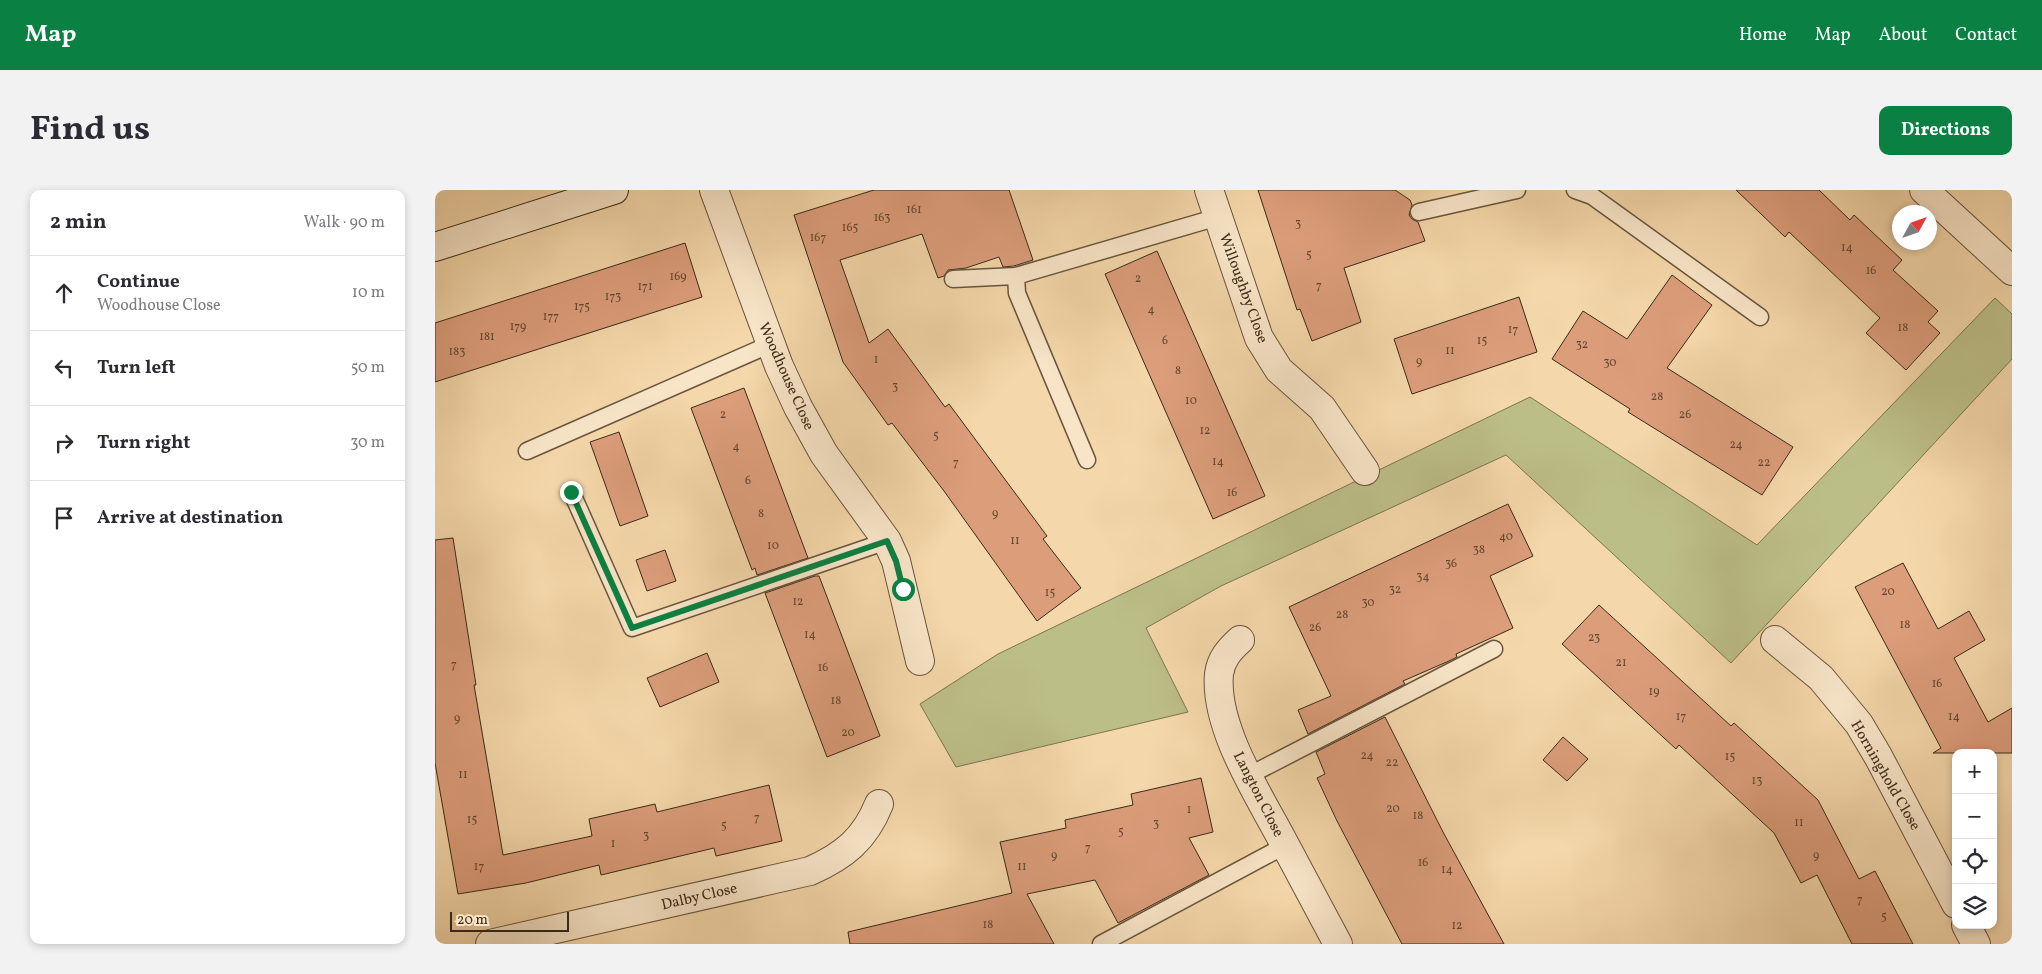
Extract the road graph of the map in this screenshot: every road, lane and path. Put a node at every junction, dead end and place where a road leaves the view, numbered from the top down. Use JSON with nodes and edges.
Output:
{"nodes":[{"id":1,"x":614,"y":190,"type":"edge"},
{"id":2,"x":714,"y":190,"type":"edge"},
{"id":3,"x":1209,"y":190,"type":"edge"},
{"id":4,"x":1517,"y":190,"type":"edge"},
{"id":5,"x":1575,"y":190,"type":"edge"},
{"id":6,"x":1924,"y":190,"type":"edge"},
{"id":7,"x":1419,"y":212,"type":"dead end"},
{"id":8,"x":1218,"y":217,"type":"junction"},
{"id":9,"x":435,"y":247,"type":"edge"},
{"id":10,"x":2012,"y":271,"type":"edge"},
{"id":11,"x":1016,"y":276,"type":"junction"},
{"id":12,"x":953,"y":279,"type":"dead end"},
{"id":13,"x":1760,"y":318,"type":"dead end"},
{"id":14,"x":771,"y":344,"type":"junction"},
{"id":15,"x":527,"y":451,"type":"dead end"},
{"id":16,"x":1087,"y":460,"type":"dead end"},
{"id":17,"x":1365,"y":471,"type":"dead end"},
{"id":18,"x":571,"y":492,"type":"dead end"},
{"id":19,"x":887,"y":541,"type":"junction"},
{"id":20,"x":1240,"y":640,"type":"dead end"},
{"id":21,"x":1775,"y":640,"type":"dead end"},
{"id":22,"x":1494,"y":649,"type":"dead end"},
{"id":23,"x":920,"y":661,"type":"dead end"},
{"id":24,"x":1249,"y":776,"type":"junction"},
{"id":25,"x":879,"y":804,"type":"dead end"},
{"id":26,"x":1285,"y":845,"type":"junction"},
{"id":27,"x":1952,"y":896,"type":"edge"},
{"id":28,"x":1968,"y":929,"type":"edge"},
{"id":29,"x":491,"y":944,"type":"edge"},
{"id":30,"x":1101,"y":944,"type":"edge"},
{"id":31,"x":1338,"y":944,"type":"edge"},
{"id":32,"x":1976,"y":944,"type":"edge"}],
"edges":[{"from":1,"to":9,"type":"street"},
{"from":2,"to":14,"type":"street","name":"Woodhouse Close"},
{"from":3,"to":8,"type":"street","name":"Willoughby Close"},
{"from":4,"to":7,"type":"lane"},
{"from":5,"to":13,"type":"lane"},
{"from":6,"to":10,"type":"street"},
{"from":8,"to":11,"type":"lane"},
{"from":8,"to":17,"type":"street","name":"Willoughby Close"},
{"from":11,"to":12,"type":"lane"},
{"from":11,"to":16,"type":"lane"},
{"from":14,"to":15,"type":"lane"},
{"from":14,"to":19,"type":"street","name":"Woodhouse Close"},
{"from":18,"to":19,"type":"lane"},
{"from":19,"to":23,"type":"street","name":"Woodhouse Close"},
{"from":20,"to":24,"type":"street","name":"Langton Close"},
{"from":21,"to":27,"type":"street","name":"Horninghold Close"},
{"from":22,"to":24,"type":"lane"},
{"from":24,"to":26,"type":"street","name":"Langton Close"},
{"from":25,"to":29,"type":"street","name":"Dalby Close"},
{"from":26,"to":30,"type":"lane"},
{"from":26,"to":31,"type":"street","name":"Langton Close"},
{"from":28,"to":32,"type":"street"}]}
